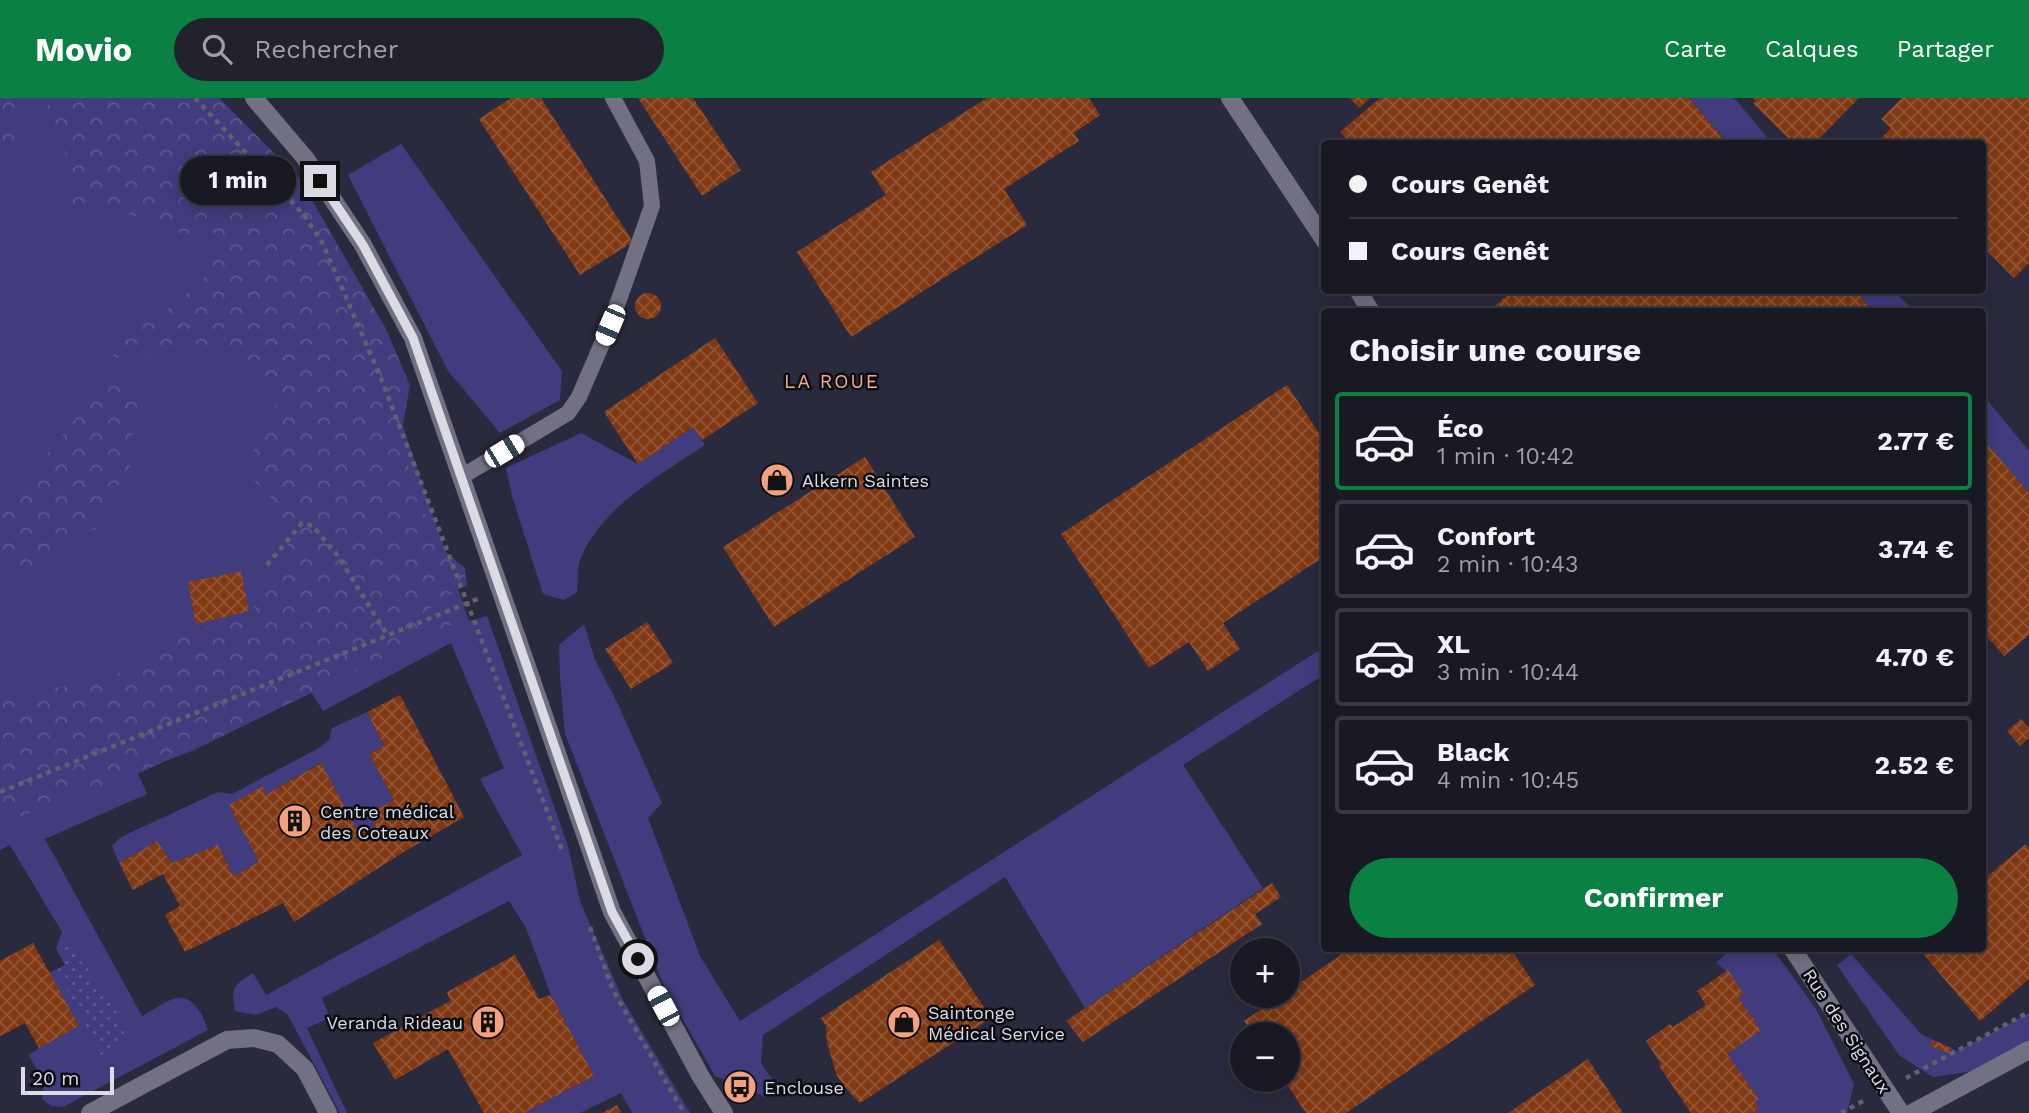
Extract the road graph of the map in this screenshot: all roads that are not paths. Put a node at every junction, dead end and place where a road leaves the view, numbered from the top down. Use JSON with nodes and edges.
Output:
{"nodes":[{"id":1,"x":254,"y":98,"type":"edge"},
{"id":2,"x":613,"y":98,"type":"edge"},
{"id":3,"x":1230,"y":98,"type":"edge"},
{"id":4,"x":1321,"y":235,"type":"edge"},
{"id":5,"x":461,"y":477,"type":"junction"},
{"id":6,"x":1795,"y":952,"type":"edge"},
{"id":7,"x":2029,"y":1050,"type":"edge"},
{"id":8,"x":90,"y":1113,"type":"edge"},
{"id":9,"x":328,"y":1113,"type":"edge"},
{"id":10,"x":724,"y":1113,"type":"edge"},
{"id":11,"x":1901,"y":1113,"type":"edge"},
{"id":12,"x":1912,"y":1113,"type":"edge"}],
"edges":[{"from":1,"to":5,"type":"main road"},
{"from":2,"to":5,"type":"lane"},
{"from":3,"to":4,"type":"main road"},
{"from":5,"to":10,"type":"main road"},
{"from":6,"to":11,"type":"main road","name":"Rue des Signaux"},
{"from":7,"to":12,"type":"main road"},
{"from":8,"to":9,"type":"main road"}]}
